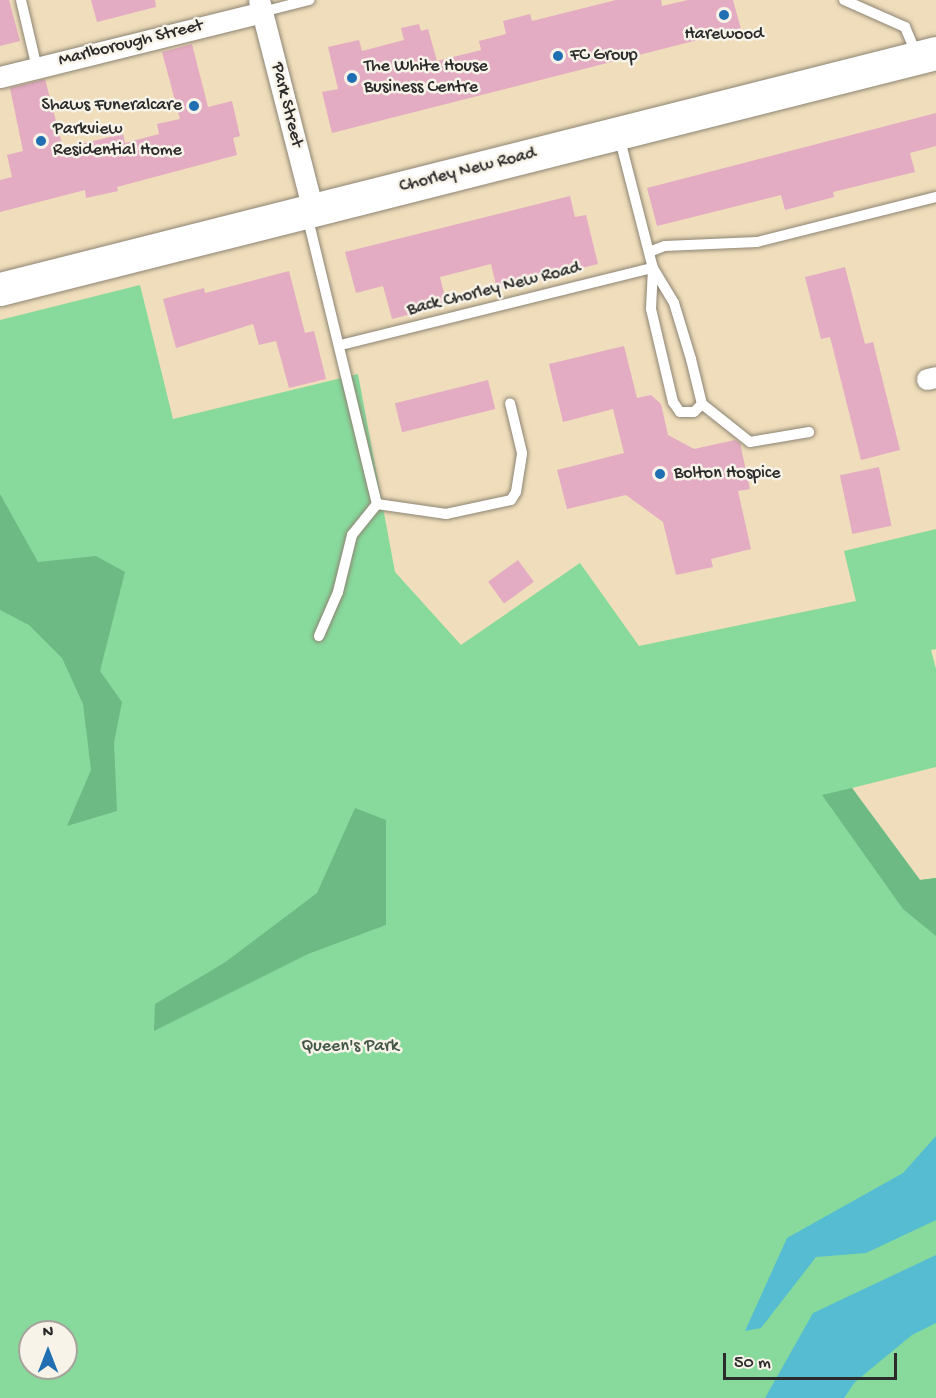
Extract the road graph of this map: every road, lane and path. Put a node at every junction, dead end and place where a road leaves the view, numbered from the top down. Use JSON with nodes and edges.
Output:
{"nodes":[{"id":1,"x":21,"y":0,"type":"edge"},
{"id":2,"x":309,"y":0,"type":"edge"},
{"id":3,"x":844,"y":0,"type":"edge"},
{"id":4,"x":261,"y":6,"type":"edge"},
{"id":5,"x":927,"y":55,"type":"edge"},
{"id":6,"x":37,"y":68,"type":"junction"},
{"id":7,"x":0,"y":77,"type":"edge"},
{"id":8,"x":618,"y":133,"type":"junction"},
{"id":9,"x":936,"y":197,"type":"edge"},
{"id":10,"x":310,"y":211,"type":"junction"},
{"id":11,"x":649,"y":252,"type":"junction"},
{"id":12,"x":653,"y":268,"type":"junction"},
{"id":13,"x":0,"y":289,"type":"edge"},
{"id":14,"x":341,"y":345,"type":"junction"},
{"id":15,"x":510,"y":402,"type":"dead end"},
{"id":16,"x":702,"y":404,"type":"junction"},
{"id":17,"x":809,"y":432,"type":"dead end"},
{"id":18,"x":377,"y":504,"type":"junction"},
{"id":19,"x":319,"y":636,"type":"dead end"}],
"edges":[{"from":1,"to":6,"type":"lane"},
{"from":2,"to":4,"type":"lane"},
{"from":3,"to":5,"type":"lane"},
{"from":4,"to":6,"type":"street","name":"Marlborough Street"},
{"from":4,"to":10,"type":"street","name":"Park Street"},
{"from":5,"to":8,"type":"main road","name":"Chorley New Road"},
{"from":6,"to":7,"type":"street","name":"Marlborough Street"},
{"from":8,"to":10,"type":"main road","name":"Chorley New Road"},
{"from":8,"to":11,"type":"lane"},
{"from":9,"to":11,"type":"lane"},
{"from":10,"to":13,"type":"main road","name":"Chorley New Road"},
{"from":10,"to":14,"type":"lane"},
{"from":11,"to":12,"type":"lane"},
{"from":12,"to":14,"type":"lane","name":"Back Chorley New Road"},
{"from":12,"to":16,"type":"lane"},
{"from":12,"to":16,"type":"lane"},
{"from":14,"to":18,"type":"lane"},
{"from":15,"to":18,"type":"lane"},
{"from":16,"to":17,"type":"lane"},
{"from":18,"to":19,"type":"lane"}]}
